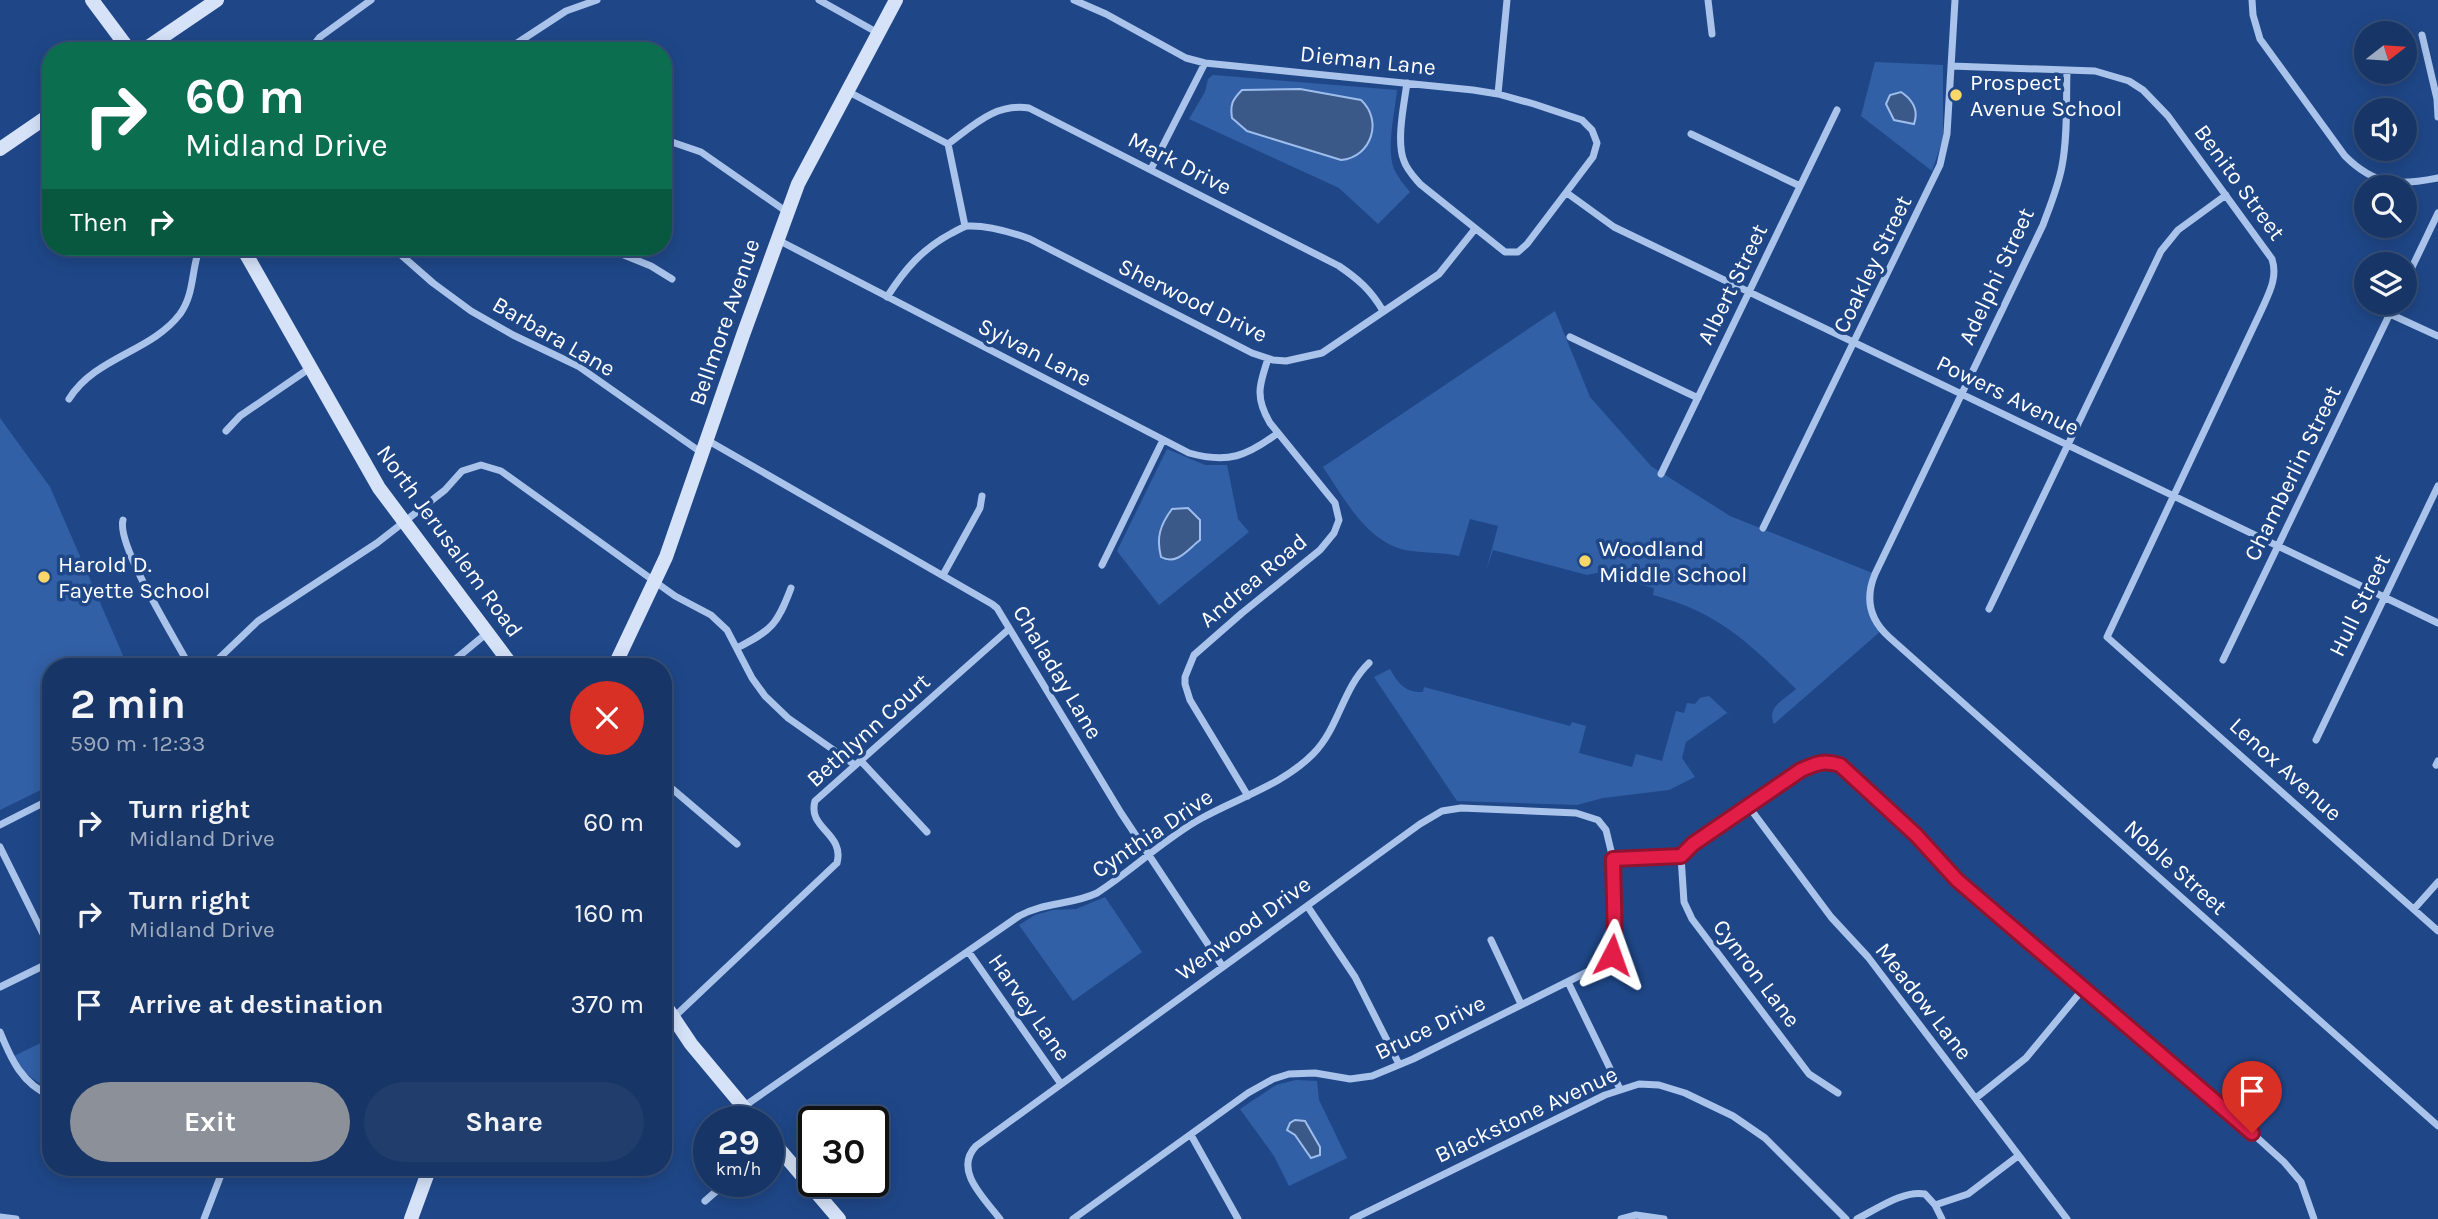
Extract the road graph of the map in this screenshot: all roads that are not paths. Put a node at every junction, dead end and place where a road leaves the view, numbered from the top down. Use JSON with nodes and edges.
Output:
{"nodes":[{"id":1,"x":92,"y":0,"type":"edge"},
{"id":2,"x":218,"y":0,"type":"edge"},
{"id":3,"x":371,"y":0,"type":"edge"},
{"id":4,"x":597,"y":0,"type":"edge"},
{"id":5,"x":819,"y":0,"type":"edge"},
{"id":6,"x":896,"y":0,"type":"edge"},
{"id":7,"x":1074,"y":0,"type":"edge"},
{"id":8,"x":1507,"y":0,"type":"edge"},
{"id":9,"x":1708,"y":0,"type":"edge"},
{"id":10,"x":1955,"y":0,"type":"edge"},
{"id":11,"x":2252,"y":0,"type":"edge"},
{"id":12,"x":878,"y":33,"type":"junction"},
{"id":13,"x":1712,"y":34,"type":"dead end"},
{"id":14,"x":2422,"y":34,"type":"dead end"},
{"id":15,"x":523,"y":39,"type":"junction"},
{"id":16,"x":123,"y":42,"type":"edge"},
{"id":17,"x":155,"y":42,"type":"edge"},
{"id":18,"x":316,"y":42,"type":"edge"},
{"id":19,"x":518,"y":42,"type":"edge"},
{"id":20,"x":525,"y":42,"type":"edge"},
{"id":21,"x":1205,"y":63,"type":"junction"},
{"id":22,"x":1951,"y":66,"type":"junction"},
{"id":23,"x":2067,"y":71,"type":"junction"},
{"id":24,"x":1406,"y":83,"type":"junction"},
{"id":25,"x":846,"y":91,"type":"junction"},
{"id":26,"x":1497,"y":94,"type":"junction"},
{"id":27,"x":1837,"y":110,"type":"dead end"},
{"id":28,"x":2438,"y":117,"type":"edge"},
{"id":29,"x":42,"y":120,"type":"edge"},
{"id":30,"x":1691,"y":134,"type":"dead end"},
{"id":31,"x":672,"y":142,"type":"edge"},
{"id":32,"x":947,"y":144,"type":"junction"},
{"id":33,"x":0,"y":149,"type":"edge"},
{"id":34,"x":1151,"y":169,"type":"junction"},
{"id":35,"x":2438,"y":178,"type":"edge"},
{"id":36,"x":1800,"y":186,"type":"junction"},
{"id":37,"x":1567,"y":193,"type":"junction"},
{"id":38,"x":2226,"y":195,"type":"junction"},
{"id":39,"x":787,"y":212,"type":"junction"},
{"id":40,"x":2438,"y":213,"type":"edge"},
{"id":41,"x":965,"y":226,"type":"junction"},
{"id":42,"x":1475,"y":229,"type":"junction"},
{"id":43,"x":777,"y":239,"type":"junction"},
{"id":44,"x":197,"y":256,"type":"edge"},
{"id":45,"x":247,"y":256,"type":"edge"},
{"id":46,"x":402,"y":256,"type":"edge"},
{"id":47,"x":626,"y":256,"type":"edge"},
{"id":48,"x":2417,"y":257,"type":"edge"},
{"id":49,"x":672,"y":279,"type":"dead end"},
{"id":50,"x":1749,"y":292,"type":"junction"},
{"id":51,"x":887,"y":297,"type":"junction"},
{"id":52,"x":1383,"y":311,"type":"junction"},
{"id":53,"x":2390,"y":315,"type":"edge"},
{"id":54,"x":2392,"y":315,"type":"edge"},
{"id":55,"x":1570,"y":337,"type":"dead end"},
{"id":56,"x":2438,"y":337,"type":"edge"},
{"id":57,"x":1855,"y":343,"type":"junction"},
{"id":58,"x":1268,"y":359,"type":"junction"},
{"id":59,"x":310,"y":368,"type":"junction"},
{"id":60,"x":1961,"y":394,"type":"junction"},
{"id":61,"x":1699,"y":398,"type":"junction"},
{"id":62,"x":69,"y":399,"type":"dead end"},
{"id":63,"x":226,"y":431,"type":"dead end"},
{"id":64,"x":1278,"y":433,"type":"junction"},
{"id":65,"x":1163,"y":440,"type":"junction"},
{"id":66,"x":2067,"y":444,"type":"junction"},
{"id":67,"x":704,"y":447,"type":"junction"},
{"id":68,"x":1661,"y":474,"type":"dead end"},
{"id":69,"x":2438,"y":486,"type":"edge"},
{"id":70,"x":982,"y":496,"type":"dead end"},
{"id":71,"x":2173,"y":496,"type":"junction"},
{"id":72,"x":123,"y":520,"type":"dead end"},
{"id":73,"x":405,"y":522,"type":"junction"},
{"id":74,"x":1763,"y":528,"type":"dead end"},
{"id":75,"x":2279,"y":546,"type":"junction"},
{"id":76,"x":1102,"y":565,"type":"dead end"},
{"id":77,"x":943,"y":575,"type":"junction"},
{"id":78,"x":654,"y":582,"type":"junction"},
{"id":79,"x":791,"y":589,"type":"dead end"},
{"id":80,"x":2384,"y":597,"type":"junction"},
{"id":81,"x":1989,"y":609,"type":"dead end"},
{"id":82,"x":2438,"y":623,"type":"edge"},
{"id":83,"x":1009,"y":629,"type":"junction"},
{"id":84,"x":486,"y":633,"type":"junction"},
{"id":85,"x":1889,"y":636,"type":"joint"},
{"id":86,"x":2107,"y":637,"type":"joint"},
{"id":87,"x":737,"y":648,"type":"junction"},
{"id":88,"x":185,"y":658,"type":"edge"},
{"id":89,"x":219,"y":658,"type":"edge"},
{"id":90,"x":457,"y":658,"type":"edge"},
{"id":91,"x":506,"y":658,"type":"edge"},
{"id":92,"x":618,"y":658,"type":"edge"},
{"id":93,"x":2223,"y":660,"type":"dead end"},
{"id":94,"x":1369,"y":663,"type":"dead end"},
{"id":95,"x":2316,"y":740,"type":"dead end"},
{"id":96,"x":858,"y":763,"type":"junction"},
{"id":97,"x":672,"y":789,"type":"edge"},
{"id":98,"x":1248,"y":796,"type":"junction"},
{"id":99,"x":42,"y":804,"type":"edge"},
{"id":100,"x":1749,"y":807,"type":"junction"},
{"id":101,"x":0,"y":825,"type":"edge"},
{"id":102,"x":927,"y":832,"type":"dead end"},
{"id":103,"x":737,"y":844,"type":"dead end"},
{"id":104,"x":0,"y":847,"type":"edge"},
{"id":105,"x":1149,"y":856,"type":"junction"},
{"id":106,"x":1681,"y":856,"type":"junction"},
{"id":107,"x":1613,"y":859,"type":"junction"},
{"id":108,"x":2438,"y":882,"type":"edge"},
{"id":109,"x":1308,"y":907,"type":"junction"},
{"id":110,"x":2414,"y":909,"type":"junction"},
{"id":111,"x":2438,"y":930,"type":"edge"},
{"id":112,"x":42,"y":932,"type":"edge"},
{"id":113,"x":1491,"y":940,"type":"dead end"},
{"id":114,"x":968,"y":951,"type":"junction"},
{"id":115,"x":42,"y":967,"type":"edge"},
{"id":116,"x":1223,"y":967,"type":"junction"},
{"id":117,"x":1567,"y":982,"type":"junction"},
{"id":118,"x":0,"y":988,"type":"edge"},
{"id":119,"x":2083,"y":989,"type":"junction"},
{"id":120,"x":1521,"y":1004,"type":"junction"},
{"id":121,"x":672,"y":1011,"type":"edge"},
{"id":122,"x":672,"y":1020,"type":"edge"},
{"id":123,"x":0,"y":1032,"type":"edge"},
{"id":124,"x":1399,"y":1064,"type":"junction"},
{"id":125,"x":1061,"y":1084,"type":"junction"},
{"id":126,"x":1620,"y":1089,"type":"junction"},
{"id":127,"x":42,"y":1091,"type":"edge"},
{"id":128,"x":1838,"y":1093,"type":"dead end"},
{"id":129,"x":1976,"y":1098,"type":"junction"},
{"id":130,"x":742,"y":1106,"type":"edge"},
{"id":131,"x":744,"y":1106,"type":"edge"},
{"id":132,"x":2438,"y":1126,"type":"edge"},
{"id":133,"x":1191,"y":1135,"type":"junction"},
{"id":134,"x":2018,"y":1156,"type":"junction"},
{"id":135,"x":784,"y":1157,"type":"edge"},
{"id":136,"x":221,"y":1176,"type":"edge"},
{"id":137,"x":427,"y":1176,"type":"edge"},
{"id":138,"x":709,"y":1197,"type":"edge"},
{"id":139,"x":705,"y":1201,"type":"dead end"},
{"id":140,"x":1935,"y":1205,"type":"junction"},
{"id":141,"x":0,"y":1217,"type":"edge"},
{"id":142,"x":16,"y":1219,"type":"edge"},
{"id":143,"x":204,"y":1219,"type":"edge"},
{"id":144,"x":411,"y":1219,"type":"edge"},
{"id":145,"x":839,"y":1219,"type":"edge"},
{"id":146,"x":1000,"y":1219,"type":"edge"},
{"id":147,"x":1073,"y":1219,"type":"edge"},
{"id":148,"x":1238,"y":1219,"type":"edge"},
{"id":149,"x":1353,"y":1219,"type":"edge"},
{"id":150,"x":1621,"y":1219,"type":"edge"},
{"id":151,"x":1664,"y":1219,"type":"edge"},
{"id":152,"x":1846,"y":1219,"type":"edge"},
{"id":153,"x":1857,"y":1219,"type":"edge"},
{"id":154,"x":1942,"y":1219,"type":"edge"},
{"id":155,"x":2067,"y":1219,"type":"edge"},
{"id":156,"x":2314,"y":1219,"type":"edge"}],
"edges":[{"from":1,"to":16,"type":"main road"},
{"from":2,"to":17,"type":"main road"},
{"from":3,"to":18,"type":"street"},
{"from":4,"to":15,"type":"street"},
{"from":5,"to":12,"type":"street"},
{"from":6,"to":12,"type":"main road","name":"Bellmore Avenue"},
{"from":7,"to":21,"type":"street","name":"Dieman Lane"},
{"from":8,"to":26,"type":"street"},
{"from":9,"to":13,"type":"street"},
{"from":10,"to":22,"type":"street","name":"Coakley Street"},
{"from":11,"to":35,"type":"street"},
{"from":12,"to":25,"type":"main road","name":"Bellmore Avenue"},
{"from":14,"to":28,"type":"street"},
{"from":15,"to":19,"type":"street"},
{"from":15,"to":20,"type":"street"},
{"from":21,"to":24,"type":"street","name":"Dieman Lane"},
{"from":21,"to":34,"type":"street"},
{"from":22,"to":23,"type":"street","name":"Benito Street"},
{"from":22,"to":57,"type":"street","name":"Coakley Street"},
{"from":23,"to":38,"type":"street","name":"Benito Street"},
{"from":23,"to":60,"type":"street","name":"Adelphi Street"},
{"from":24,"to":26,"type":"street","name":"Dieman Lane"},
{"from":24,"to":42,"type":"street","name":"Dieman Lane"},
{"from":25,"to":32,"type":"street"},
{"from":25,"to":39,"type":"main road","name":"Bellmore Avenue"},
{"from":26,"to":37,"type":"street","name":"Dieman Lane"},
{"from":27,"to":36,"type":"street","name":"Albert Street"},
{"from":29,"to":33,"type":"main road"},
{"from":30,"to":36,"type":"street"},
{"from":31,"to":39,"type":"street"},
{"from":32,"to":34,"type":"street","name":"Mark Drive"},
{"from":32,"to":41,"type":"street"},
{"from":34,"to":52,"type":"street","name":"Mark Drive"},
{"from":36,"to":50,"type":"street","name":"Albert Street"},
{"from":37,"to":42,"type":"street","name":"Dieman Lane"},
{"from":37,"to":50,"type":"street","name":"Powers Avenue"},
{"from":38,"to":66,"type":"street"},
{"from":38,"to":71,"type":"street","name":"Benito Street"},
{"from":39,"to":43,"type":"main road","name":"Bellmore Avenue"},
{"from":40,"to":48,"type":"street"},
{"from":41,"to":51,"type":"street"},
{"from":41,"to":58,"type":"street","name":"Sherwood Drive"},
{"from":42,"to":52,"type":"street","name":"Sherwood Drive"},
{"from":43,"to":51,"type":"street","name":"Sylvan Lane"},
{"from":43,"to":67,"type":"main road","name":"Bellmore Avenue"},
{"from":44,"to":62,"type":"street"},
{"from":45,"to":59,"type":"main road","name":"North Jerusalem Road"},
{"from":46,"to":67,"type":"street","name":"Barbara Lane"},
{"from":47,"to":49,"type":"street"},
{"from":50,"to":57,"type":"street","name":"Powers Avenue"},
{"from":50,"to":61,"type":"street","name":"Albert Street"},
{"from":51,"to":65,"type":"street","name":"Sylvan Lane"},
{"from":52,"to":58,"type":"street","name":"Sherwood Drive"},
{"from":53,"to":75,"type":"street","name":"Chamberlin Street"},
{"from":54,"to":56,"type":"street"},
{"from":55,"to":61,"type":"street"},
{"from":57,"to":60,"type":"street","name":"Powers Avenue"},
{"from":57,"to":74,"type":"street","name":"Coakley Street"},
{"from":58,"to":64,"type":"street","name":"Andrea Road"},
{"from":59,"to":63,"type":"street"},
{"from":59,"to":73,"type":"main road","name":"North Jerusalem Road"},
{"from":60,"to":66,"type":"street","name":"Powers Avenue"},
{"from":60,"to":85,"type":"street","name":"Adelphi Street"},
{"from":61,"to":68,"type":"street","name":"Albert Street"},
{"from":64,"to":65,"type":"street","name":"Sylvan Lane"},
{"from":64,"to":98,"type":"street","name":"Andrea Road"},
{"from":65,"to":76,"type":"street"},
{"from":66,"to":71,"type":"street","name":"Powers Avenue"},
{"from":66,"to":81,"type":"street"},
{"from":67,"to":77,"type":"street","name":"Chaladay Lane"},
{"from":67,"to":78,"type":"main road","name":"Bellmore Avenue"},
{"from":69,"to":80,"type":"street","name":"Hull Street"},
{"from":70,"to":77,"type":"street"},
{"from":71,"to":75,"type":"street","name":"Powers Avenue"},
{"from":71,"to":86,"type":"street","name":"Benito Street"},
{"from":72,"to":88,"type":"street"},
{"from":73,"to":78,"type":"street"},
{"from":73,"to":84,"type":"main road","name":"North Jerusalem Road"},
{"from":73,"to":89,"type":"street"},
{"from":75,"to":80,"type":"street","name":"Powers Avenue"},
{"from":75,"to":93,"type":"street","name":"Chamberlin Street"},
{"from":77,"to":83,"type":"street","name":"Chaladay Lane"},
{"from":78,"to":87,"type":"street"},
{"from":78,"to":92,"type":"main road","name":"Bellmore Avenue"},
{"from":79,"to":87,"type":"street"},
{"from":80,"to":82,"type":"street","name":"Powers Avenue"},
{"from":80,"to":95,"type":"street","name":"Hull Street"},
{"from":83,"to":96,"type":"street","name":"Bethlynn Court"},
{"from":83,"to":105,"type":"street","name":"Chaladay Lane"},
{"from":84,"to":90,"type":"street"},
{"from":84,"to":91,"type":"main road","name":"North Jerusalem Road"},
{"from":85,"to":132,"type":"street","name":"Noble Street"},
{"from":86,"to":110,"type":"street","name":"Lenox Avenue"},
{"from":87,"to":96,"type":"street"},
{"from":94,"to":98,"type":"street","name":"Cynthia Drive"},
{"from":96,"to":102,"type":"street"},
{"from":96,"to":121,"type":"street","name":"Bethlynn Court"},
{"from":97,"to":103,"type":"street"},
{"from":98,"to":105,"type":"street","name":"Cynthia Drive"},
{"from":99,"to":101,"type":"street"},
{"from":100,"to":106,"type":"street"},
{"from":100,"to":119,"type":"street"},
{"from":100,"to":129,"type":"street","name":"Meadow Lane"},
{"from":104,"to":112,"type":"street"},
{"from":105,"to":114,"type":"street","name":"Cynthia Drive"},
{"from":105,"to":116,"type":"street","name":"Chaladay Lane"},
{"from":106,"to":107,"type":"street"},
{"from":106,"to":128,"type":"street","name":"Cynron Lane"},
{"from":107,"to":109,"type":"street","name":"Wenwood Drive"},
{"from":107,"to":117,"type":"street","name":"Bruce Drive"},
{"from":108,"to":110,"type":"street"},
{"from":109,"to":116,"type":"street","name":"Wenwood Drive"},
{"from":109,"to":124,"type":"street"},
{"from":110,"to":111,"type":"street","name":"Lenox Avenue"},
{"from":113,"to":120,"type":"street"},
{"from":114,"to":125,"type":"street","name":"Harvey Lane"},
{"from":114,"to":131,"type":"street","name":"Cynthia Drive"},
{"from":115,"to":118,"type":"street"},
{"from":116,"to":125,"type":"street","name":"Wenwood Drive"},
{"from":117,"to":120,"type":"street","name":"Bruce Drive"},
{"from":117,"to":126,"type":"street"},
{"from":119,"to":129,"type":"street"},
{"from":119,"to":156,"type":"street"},
{"from":120,"to":124,"type":"street","name":"Bruce Drive"},
{"from":122,"to":130,"type":"main road"},
{"from":123,"to":127,"type":"street"},
{"from":124,"to":133,"type":"street","name":"Bruce Drive"},
{"from":125,"to":146,"type":"street","name":"Wenwood Drive"},
{"from":126,"to":149,"type":"street","name":"Blackstone Avenue"},
{"from":126,"to":152,"type":"street","name":"Blackstone Avenue"},
{"from":129,"to":134,"type":"street","name":"Meadow Lane"},
{"from":133,"to":147,"type":"street","name":"Bruce Drive"},
{"from":133,"to":148,"type":"street"},
{"from":134,"to":140,"type":"street"},
{"from":134,"to":155,"type":"street","name":"Meadow Lane"},
{"from":135,"to":145,"type":"main road"},
{"from":136,"to":143,"type":"street"},
{"from":137,"to":144,"type":"main road"},
{"from":138,"to":139,"type":"street"},
{"from":140,"to":153,"type":"street"},
{"from":140,"to":154,"type":"street"},
{"from":141,"to":142,"type":"street"},
{"from":150,"to":151,"type":"street"}]}
